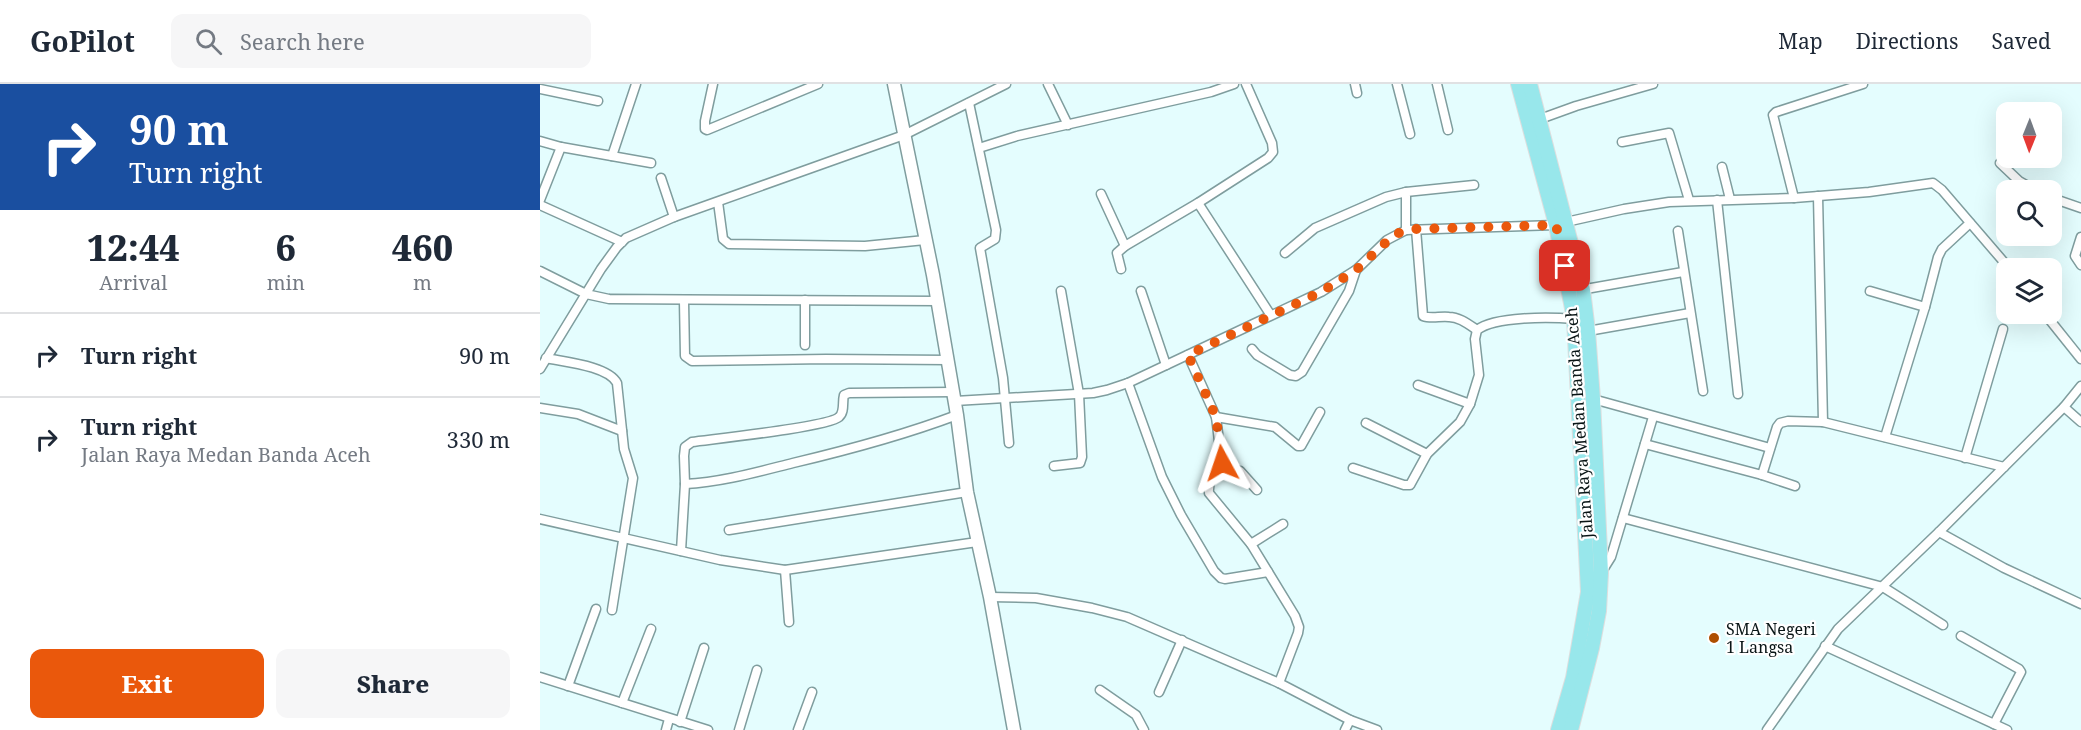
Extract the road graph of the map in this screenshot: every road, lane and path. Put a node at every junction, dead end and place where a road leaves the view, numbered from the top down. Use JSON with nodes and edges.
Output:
{"nodes":[{"id":1,"x":636,"y":84,"type":"edge"},
{"id":2,"x":713,"y":84,"type":"edge"},
{"id":3,"x":818,"y":84,"type":"edge"},
{"id":4,"x":894,"y":84,"type":"edge"},
{"id":5,"x":1006,"y":84,"type":"edge"},
{"id":6,"x":1048,"y":84,"type":"edge"},
{"id":7,"x":1234,"y":84,"type":"edge"},
{"id":8,"x":1246,"y":84,"type":"edge"},
{"id":9,"x":1397,"y":84,"type":"edge"},
{"id":10,"x":1437,"y":84,"type":"edge"},
{"id":11,"x":1518,"y":84,"type":"edge"},
{"id":12,"x":1530,"y":84,"type":"edge"},
{"id":13,"x":1653,"y":84,"type":"edge"},
{"id":14,"x":1863,"y":84,"type":"edge"},
{"id":15,"x":540,"y":88,"type":"edge"},
{"id":16,"x":598,"y":101,"type":"dead end"},
{"id":17,"x":969,"y":103,"type":"junction"},
{"id":18,"x":1540,"y":119,"type":"junction"},
{"id":19,"x":1068,"y":125,"type":"junction"},
{"id":20,"x":1448,"y":130,"type":"dead end"},
{"id":21,"x":1410,"y":134,"type":"dead end"},
{"id":22,"x":904,"y":135,"type":"junction"},
{"id":23,"x":540,"y":141,"type":"edge"},
{"id":24,"x":1622,"y":142,"type":"dead end"},
{"id":25,"x":561,"y":147,"type":"junction"},
{"id":26,"x":979,"y":148,"type":"junction"},
{"id":27,"x":612,"y":156,"type":"junction"},
{"id":28,"x":651,"y":163,"type":"dead end"},
{"id":29,"x":1722,"y":166,"type":"dead end"},
{"id":30,"x":2005,"y":168,"type":"edge"},
{"id":31,"x":661,"y":178,"type":"dead end"},
{"id":32,"x":2018,"y":180,"type":"edge"},
{"id":33,"x":1474,"y":185,"type":"dead end"},
{"id":34,"x":1406,"y":192,"type":"junction"},
{"id":35,"x":1101,"y":194,"type":"dead end"},
{"id":36,"x":1818,"y":196,"type":"junction"},
{"id":37,"x":1794,"y":198,"type":"junction"},
{"id":38,"x":1730,"y":199,"type":"junction"},
{"id":39,"x":540,"y":200,"type":"edge"},
{"id":40,"x":1689,"y":200,"type":"junction"},
{"id":41,"x":1717,"y":200,"type":"junction"},
{"id":42,"x":2062,"y":201,"type":"edge"},
{"id":43,"x":718,"y":202,"type":"junction"},
{"id":44,"x":1198,"y":203,"type":"junction"},
{"id":45,"x":540,"y":205,"type":"edge"},
{"id":46,"x":2081,"y":208,"type":"edge"},
{"id":47,"x":674,"y":217,"type":"junction"},
{"id":48,"x":1970,"y":223,"type":"junction"},
{"id":49,"x":1561,"y":224,"type":"junction"},
{"id":50,"x":1416,"y":229,"type":"junction"},
{"id":51,"x":1406,"y":230,"type":"junction"},
{"id":52,"x":1678,"y":231,"type":"dead end"},
{"id":53,"x":2081,"y":237,"type":"edge"},
{"id":54,"x":925,"y":240,"type":"junction"},
{"id":55,"x":622,"y":242,"type":"junction"},
{"id":56,"x":1125,"y":246,"type":"junction"},
{"id":57,"x":1285,"y":253,"type":"dead end"},
{"id":58,"x":2000,"y":258,"type":"edge"},
{"id":59,"x":2081,"y":265,"type":"edge"},
{"id":60,"x":1121,"y":269,"type":"dead end"},
{"id":61,"x":1356,"y":270,"type":"junction"},
{"id":62,"x":540,"y":271,"type":"edge"},
{"id":63,"x":1683,"y":272,"type":"junction"},
{"id":64,"x":1061,"y":291,"type":"dead end"},
{"id":65,"x":1141,"y":291,"type":"dead end"},
{"id":66,"x":1576,"y":291,"type":"junction"},
{"id":67,"x":1870,"y":291,"type":"dead end"},
{"id":68,"x":586,"y":294,"type":"junction"},
{"id":69,"x":806,"y":300,"type":"junction"},
{"id":70,"x":684,"y":301,"type":"junction"},
{"id":71,"x":938,"y":301,"type":"junction"},
{"id":72,"x":1925,"y":307,"type":"junction"},
{"id":73,"x":1690,"y":313,"type":"junction"},
{"id":74,"x":1270,"y":314,"type":"junction"},
{"id":75,"x":1575,"y":319,"type":"junction"},
{"id":76,"x":2053,"y":324,"type":"edge"},
{"id":77,"x":2003,"y":329,"type":"dead end"},
{"id":78,"x":1477,"y":330,"type":"junction"},
{"id":79,"x":1588,"y":331,"type":"junction"},
{"id":80,"x":806,"y":345,"type":"dead end"},
{"id":81,"x":1252,"y":349,"type":"dead end"},
{"id":82,"x":1188,"y":355,"type":"junction"},
{"id":83,"x":546,"y":358,"type":"junction"},
{"id":84,"x":2081,"y":359,"type":"edge"},
{"id":85,"x":948,"y":360,"type":"junction"},
{"id":86,"x":1166,"y":365,"type":"junction"},
{"id":87,"x":540,"y":369,"type":"edge"},
{"id":88,"x":1128,"y":383,"type":"junction"},
{"id":89,"x":1418,"y":385,"type":"dead end"},
{"id":90,"x":2081,"y":386,"type":"edge"},
{"id":91,"x":1703,"y":391,"type":"dead end"},
{"id":92,"x":1079,"y":394,"type":"junction"},
{"id":93,"x":1738,"y":394,"type":"dead end"},
{"id":94,"x":954,"y":397,"type":"junction"},
{"id":95,"x":1006,"y":397,"type":"junction"},
{"id":96,"x":1593,"y":399,"type":"junction"},
{"id":97,"x":1470,"y":404,"type":"junction"},
{"id":98,"x":2064,"y":407,"type":"junction"},
{"id":99,"x":540,"y":408,"type":"edge"},
{"id":100,"x":1320,"y":412,"type":"dead end"},
{"id":101,"x":957,"y":415,"type":"junction"},
{"id":102,"x":1216,"y":417,"type":"junction"},
{"id":103,"x":1653,"y":417,"type":"junction"},
{"id":104,"x":1823,"y":422,"type":"junction"},
{"id":105,"x":2081,"y":422,"type":"edge"},
{"id":106,"x":1366,"y":423,"type":"dead end"},
{"id":107,"x":622,"y":431,"type":"junction"},
{"id":108,"x":1885,"y":437,"type":"junction"},
{"id":109,"x":1009,"y":443,"type":"dead end"},
{"id":110,"x":1646,"y":444,"type":"junction"},
{"id":111,"x":1770,"y":448,"type":"junction"},
{"id":112,"x":1427,"y":454,"type":"junction"},
{"id":113,"x":1965,"y":458,"type":"junction"},
{"id":114,"x":1054,"y":466,"type":"dead end"},
{"id":115,"x":2004,"y":467,"type":"junction"},
{"id":116,"x":1224,"y":468,"type":"junction"},
{"id":117,"x":1353,"y":468,"type":"dead end"},
{"id":118,"x":1762,"y":475,"type":"junction"},
{"id":119,"x":685,"y":484,"type":"junction"},
{"id":120,"x":1795,"y":486,"type":"dead end"},
{"id":121,"x":1257,"y":490,"type":"dead end"},
{"id":122,"x":967,"y":492,"type":"junction"},
{"id":123,"x":1623,"y":518,"type":"junction"},
{"id":124,"x":540,"y":520,"type":"edge"},
{"id":125,"x":1283,"y":524,"type":"dead end"},
{"id":126,"x":729,"y":530,"type":"dead end"},
{"id":127,"x":1939,"y":532,"type":"junction"},
{"id":128,"x":623,"y":538,"type":"junction"},
{"id":129,"x":976,"y":542,"type":"junction"},
{"id":130,"x":1251,"y":544,"type":"junction"},
{"id":131,"x":681,"y":550,"type":"junction"},
{"id":132,"x":785,"y":570,"type":"junction"},
{"id":133,"x":1268,"y":572,"type":"junction"},
{"id":134,"x":1601,"y":573,"type":"junction"},
{"id":135,"x":1883,"y":587,"type":"junction"},
{"id":136,"x":990,"y":597,"type":"junction"},
{"id":137,"x":2081,"y":604,"type":"edge"},
{"id":138,"x":596,"y":609,"type":"dead end"},
{"id":139,"x":612,"y":610,"type":"dead end"},
{"id":140,"x":789,"y":622,"type":"dead end"},
{"id":141,"x":1943,"y":625,"type":"dead end"},
{"id":142,"x":651,"y":629,"type":"dead end"},
{"id":143,"x":1961,"y":636,"type":"dead end"},
{"id":144,"x":1182,"y":640,"type":"junction"},
{"id":145,"x":1825,"y":646,"type":"junction"},
{"id":146,"x":704,"y":648,"type":"dead end"},
{"id":147,"x":757,"y":670,"type":"dead end"},
{"id":148,"x":540,"y":677,"type":"edge"},
{"id":149,"x":1279,"y":683,"type":"junction"},
{"id":150,"x":568,"y":686,"type":"junction"},
{"id":151,"x":1100,"y":690,"type":"dead end"},
{"id":152,"x":812,"y":692,"type":"dead end"},
{"id":153,"x":1159,"y":692,"type":"dead end"},
{"id":154,"x":622,"y":704,"type":"junction"},
{"id":155,"x":669,"y":719,"type":"junction"},
{"id":156,"x":1350,"y":720,"type":"junction"},
{"id":157,"x":680,"y":722,"type":"junction"},
{"id":158,"x":1994,"y":724,"type":"junction"},
{"id":159,"x":666,"y":730,"type":"edge"},
{"id":160,"x":708,"y":730,"type":"edge"},
{"id":161,"x":739,"y":730,"type":"edge"},
{"id":162,"x":798,"y":730,"type":"edge"},
{"id":163,"x":1014,"y":730,"type":"edge"},
{"id":164,"x":1144,"y":730,"type":"edge"},
{"id":165,"x":1345,"y":730,"type":"edge"},
{"id":166,"x":1377,"y":730,"type":"edge"},
{"id":167,"x":1558,"y":730,"type":"edge"},
{"id":168,"x":1571,"y":730,"type":"edge"},
{"id":169,"x":1767,"y":730,"type":"edge"},
{"id":170,"x":2007,"y":730,"type":"edge"}],
"edges":[{"from":1,"to":27,"type":"street"},
{"from":2,"to":3,"type":"street"},
{"from":4,"to":22,"type":"main road"},
{"from":5,"to":17,"type":"street"},
{"from":6,"to":19,"type":"street"},
{"from":7,"to":19,"type":"street"},
{"from":8,"to":44,"type":"street"},
{"from":9,"to":21,"type":"street"},
{"from":10,"to":20,"type":"street"},
{"from":11,"to":49,"type":"main road"},
{"from":12,"to":18,"type":"main road"},
{"from":13,"to":18,"type":"street"},
{"from":14,"to":37,"type":"street"},
{"from":15,"to":16,"type":"street"},
{"from":17,"to":22,"type":"street"},
{"from":17,"to":26,"type":"street"},
{"from":18,"to":49,"type":"main road"},
{"from":19,"to":26,"type":"street"},
{"from":22,"to":43,"type":"street"},
{"from":22,"to":54,"type":"main road"},
{"from":23,"to":25,"type":"street"},
{"from":24,"to":40,"type":"street"},
{"from":25,"to":27,"type":"street"},
{"from":25,"to":39,"type":"street"},
{"from":26,"to":95,"type":"street"},
{"from":27,"to":28,"type":"street"},
{"from":29,"to":38,"type":"street"},
{"from":30,"to":32,"type":"street"},
{"from":31,"to":47,"type":"street"},
{"from":33,"to":34,"type":"street"},
{"from":34,"to":51,"type":"street"},
{"from":34,"to":57,"type":"street"},
{"from":35,"to":56,"type":"street"},
{"from":36,"to":37,"type":"street"},
{"from":36,"to":48,"type":"street"},
{"from":36,"to":104,"type":"street"},
{"from":37,"to":38,"type":"street"},
{"from":38,"to":41,"type":"street"},
{"from":40,"to":41,"type":"street"},
{"from":40,"to":49,"type":"street"},
{"from":41,"to":93,"type":"street"},
{"from":42,"to":46,"type":"street"},
{"from":43,"to":47,"type":"street"},
{"from":43,"to":54,"type":"street"},
{"from":44,"to":56,"type":"street"},
{"from":44,"to":74,"type":"street"},
{"from":45,"to":55,"type":"street"},
{"from":47,"to":55,"type":"street"},
{"from":48,"to":58,"type":"street"},
{"from":48,"to":72,"type":"street"},
{"from":49,"to":50,"type":"street"},
{"from":49,"to":66,"type":"main road"},
{"from":50,"to":51,"type":"street"},
{"from":50,"to":78,"type":"street"},
{"from":51,"to":61,"type":"street"},
{"from":52,"to":63,"type":"street"},
{"from":53,"to":59,"type":"street"},
{"from":54,"to":71,"type":"main road"},
{"from":55,"to":68,"type":"street"},
{"from":56,"to":60,"type":"street"},
{"from":61,"to":74,"type":"street"},
{"from":61,"to":81,"type":"street"},
{"from":62,"to":68,"type":"street"},
{"from":63,"to":66,"type":"street"},
{"from":63,"to":73,"type":"street"},
{"from":64,"to":92,"type":"street"},
{"from":65,"to":86,"type":"street"},
{"from":66,"to":75,"type":"main road","name":"Jalan Raya Medan Banda Aceh"},
{"from":66,"to":79,"type":"main road"},
{"from":67,"to":72,"type":"street"},
{"from":68,"to":70,"type":"street"},
{"from":68,"to":83,"type":"street"},
{"from":69,"to":70,"type":"street"},
{"from":69,"to":71,"type":"street"},
{"from":69,"to":80,"type":"street"},
{"from":70,"to":85,"type":"street"},
{"from":71,"to":85,"type":"main road"},
{"from":72,"to":108,"type":"street"},
{"from":73,"to":79,"type":"street"},
{"from":73,"to":91,"type":"street"},
{"from":74,"to":82,"type":"street"},
{"from":75,"to":78,"type":"street"},
{"from":75,"to":167,"type":"main road","name":"Jalan Raya Medan Banda Aceh"},
{"from":76,"to":84,"type":"street"},
{"from":77,"to":113,"type":"street"},
{"from":78,"to":97,"type":"street"},
{"from":79,"to":96,"type":"main road"},
{"from":82,"to":86,"type":"street"},
{"from":82,"to":102,"type":"street"},
{"from":83,"to":87,"type":"street"},
{"from":83,"to":107,"type":"street"},
{"from":85,"to":94,"type":"main road"},
{"from":86,"to":88,"type":"street"},
{"from":88,"to":92,"type":"street"},
{"from":88,"to":133,"type":"street"},
{"from":89,"to":97,"type":"street"},
{"from":90,"to":98,"type":"street"},
{"from":92,"to":95,"type":"street"},
{"from":92,"to":114,"type":"street"},
{"from":94,"to":95,"type":"street"},
{"from":94,"to":101,"type":"main road"},
{"from":94,"to":119,"type":"street"},
{"from":95,"to":109,"type":"street"},
{"from":96,"to":103,"type":"street"},
{"from":96,"to":134,"type":"main road"},
{"from":97,"to":112,"type":"street"},
{"from":98,"to":105,"type":"street"},
{"from":98,"to":115,"type":"street"},
{"from":99,"to":107,"type":"street"},
{"from":100,"to":102,"type":"street"},
{"from":101,"to":119,"type":"street"},
{"from":101,"to":122,"type":"main road"},
{"from":102,"to":116,"type":"street"},
{"from":103,"to":110,"type":"street"},
{"from":103,"to":111,"type":"street"},
{"from":104,"to":108,"type":"street"},
{"from":104,"to":111,"type":"street"},
{"from":106,"to":112,"type":"street"},
{"from":107,"to":128,"type":"street"},
{"from":108,"to":113,"type":"street"},
{"from":110,"to":118,"type":"street"},
{"from":110,"to":123,"type":"street"},
{"from":111,"to":118,"type":"street"},
{"from":112,"to":117,"type":"street"},
{"from":113,"to":115,"type":"street"},
{"from":115,"to":127,"type":"street"},
{"from":116,"to":121,"type":"street"},
{"from":116,"to":130,"type":"street"},
{"from":118,"to":120,"type":"street"},
{"from":119,"to":131,"type":"street"},
{"from":122,"to":126,"type":"street"},
{"from":122,"to":129,"type":"main road"},
{"from":123,"to":134,"type":"street"},
{"from":123,"to":135,"type":"street"},
{"from":124,"to":128,"type":"street"},
{"from":125,"to":130,"type":"street"},
{"from":127,"to":135,"type":"street"},
{"from":127,"to":137,"type":"street"},
{"from":128,"to":131,"type":"street"},
{"from":128,"to":139,"type":"street"},
{"from":129,"to":132,"type":"street"},
{"from":129,"to":136,"type":"main road"},
{"from":130,"to":133,"type":"street"},
{"from":131,"to":132,"type":"street"},
{"from":132,"to":140,"type":"street"},
{"from":133,"to":149,"type":"street"},
{"from":134,"to":168,"type":"main road"},
{"from":135,"to":141,"type":"street"},
{"from":135,"to":145,"type":"street"},
{"from":136,"to":144,"type":"street"},
{"from":136,"to":163,"type":"main road"},
{"from":138,"to":150,"type":"street"},
{"from":142,"to":154,"type":"street"},
{"from":143,"to":158,"type":"street"},
{"from":144,"to":149,"type":"street"},
{"from":144,"to":153,"type":"street"},
{"from":145,"to":158,"type":"street"},
{"from":145,"to":169,"type":"street"},
{"from":146,"to":157,"type":"street"},
{"from":147,"to":161,"type":"street"},
{"from":148,"to":150,"type":"street"},
{"from":149,"to":156,"type":"street"},
{"from":150,"to":154,"type":"street"},
{"from":151,"to":164,"type":"street"},
{"from":152,"to":162,"type":"street"},
{"from":154,"to":155,"type":"street"},
{"from":155,"to":157,"type":"street"},
{"from":155,"to":159,"type":"street"},
{"from":156,"to":165,"type":"street"},
{"from":156,"to":166,"type":"street"},
{"from":157,"to":160,"type":"street"},
{"from":158,"to":170,"type":"street"}]}
